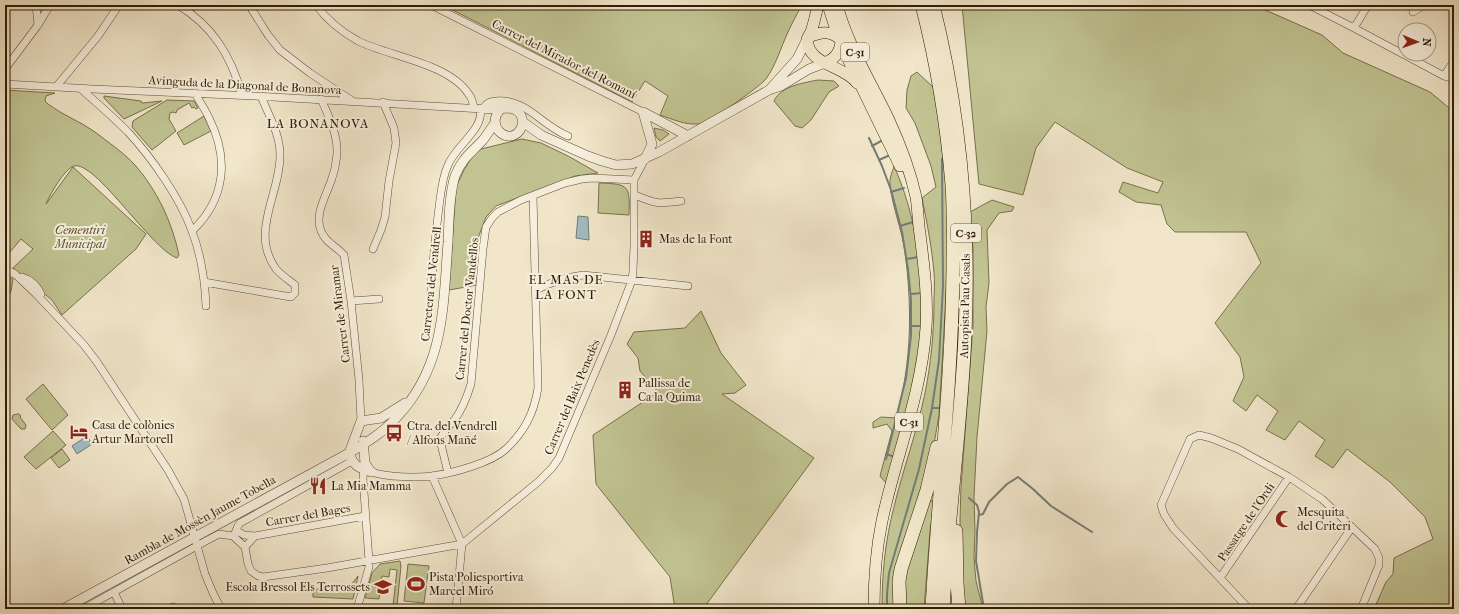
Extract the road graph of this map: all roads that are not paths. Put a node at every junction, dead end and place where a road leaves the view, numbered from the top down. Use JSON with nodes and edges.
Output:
{"nodes":[{"id":1,"x":36,"y":5,"type":"edge"},
{"id":2,"x":50,"y":5,"type":"edge"},
{"id":3,"x":119,"y":5,"type":"edge"},
{"id":4,"x":178,"y":5,"type":"edge"},
{"id":5,"x":249,"y":5,"type":"edge"},
{"id":6,"x":316,"y":5,"type":"edge"},
{"id":7,"x":431,"y":5,"type":"edge"},
{"id":8,"x":818,"y":5,"type":"edge"},
{"id":9,"x":828,"y":5,"type":"edge"},
{"id":10,"x":833,"y":5,"type":"edge"},
{"id":11,"x":837,"y":5,"type":"edge"},
{"id":12,"x":922,"y":5,"type":"edge"},
{"id":13,"x":933,"y":5,"type":"edge"},
{"id":14,"x":1309,"y":5,"type":"edge"},
{"id":15,"x":1368,"y":5,"type":"edge"},
{"id":16,"x":1424,"y":5,"type":"edge"},
{"id":17,"x":1413,"y":12,"type":"dead end"},
{"id":18,"x":38,"y":25,"type":"junction"},
{"id":19,"x":1354,"y":28,"type":"junction"},
{"id":20,"x":808,"y":38,"type":"junction"},
{"id":21,"x":841,"y":40,"type":"junction"},
{"id":22,"x":1454,"y":61,"type":"edge"},
{"id":23,"x":825,"y":63,"type":"junction"},
{"id":24,"x":5,"y":69,"type":"edge"},
{"id":25,"x":1444,"y":76,"type":"junction"},
{"id":26,"x":1454,"y":79,"type":"edge"},
{"id":27,"x":5,"y":84,"type":"edge"},
{"id":28,"x":56,"y":87,"type":"junction"},
{"id":29,"x":81,"y":89,"type":"junction"},
{"id":30,"x":769,"y":90,"type":"junction"},
{"id":31,"x":466,"y":91,"type":"junction"},
{"id":32,"x":195,"y":93,"type":"junction"},
{"id":33,"x":242,"y":95,"type":"junction"},
{"id":34,"x":866,"y":95,"type":"junction"},
{"id":35,"x":261,"y":96,"type":"junction"},
{"id":36,"x":878,"y":98,"type":"junction"},
{"id":37,"x":321,"y":99,"type":"junction"},
{"id":38,"x":352,"y":101,"type":"junction"},
{"id":39,"x":383,"y":102,"type":"junction"},
{"id":40,"x":457,"y":107,"type":"junction"},
{"id":41,"x":479,"y":108,"type":"junction"},
{"id":42,"x":501,"y":109,"type":"junction"},
{"id":43,"x":643,"y":112,"type":"junction"},
{"id":44,"x":495,"y":121,"type":"junction"},
{"id":45,"x":523,"y":122,"type":"junction"},
{"id":46,"x":519,"y":132,"type":"junction"},
{"id":47,"x":500,"y":133,"type":"junction"},
{"id":48,"x":541,"y":135,"type":"junction"},
{"id":49,"x":568,"y":136,"type":"dead end"},
{"id":50,"x":688,"y":136,"type":"junction"},
{"id":51,"x":482,"y":140,"type":"junction"},
{"id":52,"x":645,"y":159,"type":"junction"},
{"id":53,"x":634,"y":180,"type":"junction"},
{"id":54,"x":635,"y":195,"type":"junction"},
{"id":55,"x":533,"y":196,"type":"junction"},
{"id":56,"x":681,"y":201,"type":"dead end"},
{"id":57,"x":192,"y":231,"type":"junction"},
{"id":58,"x":920,"y":234,"type":"junction"},
{"id":59,"x":373,"y":249,"type":"dead end"},
{"id":60,"x":5,"y":269,"type":"edge"},
{"id":61,"x":632,"y":280,"type":"junction"},
{"id":62,"x":204,"y":282,"type":"junction"},
{"id":63,"x":688,"y":286,"type":"dead end"},
{"id":64,"x":536,"y":290,"type":"junction"},
{"id":65,"x":379,"y":298,"type":"dead end"},
{"id":66,"x":351,"y":301,"type":"junction"},
{"id":67,"x":430,"y":305,"type":"dead end"},
{"id":68,"x":206,"y":306,"type":"dead end"},
{"id":69,"x":413,"y":398,"type":"junction"},
{"id":70,"x":948,"y":400,"type":"junction"},
{"id":71,"x":361,"y":421,"type":"junction"},
{"id":72,"x":364,"y":444,"type":"junction"},
{"id":73,"x":350,"y":457,"type":"junction"},
{"id":74,"x":956,"y":464,"type":"junction"},
{"id":75,"x":368,"y":469,"type":"junction"},
{"id":76,"x":448,"y":472,"type":"junction"},
{"id":77,"x":432,"y":476,"type":"junction"},
{"id":78,"x":1289,"y":478,"type":"junction"},
{"id":79,"x":365,"y":516,"type":"junction"},
{"id":80,"x":231,"y":517,"type":"junction"},
{"id":81,"x":1352,"y":527,"type":"junction"},
{"id":82,"x":236,"y":531,"type":"junction"},
{"id":83,"x":254,"y":536,"type":"junction"},
{"id":84,"x":195,"y":542,"type":"junction"},
{"id":85,"x":462,"y":544,"type":"junction"},
{"id":86,"x":245,"y":547,"type":"junction"},
{"id":87,"x":369,"y":561,"type":"junction"},
{"id":88,"x":1220,"y":578,"type":"junction"},
{"id":89,"x":114,"y":592,"type":"junction"},
{"id":90,"x":1244,"y":607,"type":"edge"},
{"id":91,"x":63,"y":609,"type":"edge"},
{"id":92,"x":83,"y":609,"type":"edge"},
{"id":93,"x":122,"y":609,"type":"edge"},
{"id":94,"x":221,"y":609,"type":"edge"},
{"id":95,"x":358,"y":609,"type":"edge"},
{"id":96,"x":456,"y":609,"type":"edge"},
{"id":97,"x":874,"y":609,"type":"edge"},
{"id":98,"x":900,"y":609,"type":"edge"},
{"id":99,"x":932,"y":609,"type":"edge"},
{"id":100,"x":943,"y":609,"type":"edge"},
{"id":101,"x":960,"y":609,"type":"edge"},
{"id":102,"x":1296,"y":609,"type":"edge"},
{"id":103,"x":1361,"y":609,"type":"edge"}],
"edges":[{"from":1,"to":18,"type":"street"},
{"from":2,"to":18,"type":"street"},
{"from":3,"to":28,"type":"street"},
{"from":4,"to":33,"type":"street"},
{"from":5,"to":38,"type":"street"},
{"from":6,"to":31,"type":"street"},
{"from":7,"to":43,"type":"street","name":"Carrer del Mirador del Romaní"},
{"from":8,"to":20,"type":"main road"},
{"from":9,"to":21,"type":"main road","number":"C-31"},
{"from":10,"to":21,"type":"main road"},
{"from":11,"to":36,"type":"main road","number":"C-31"},
{"from":12,"to":70,"type":"highway","name":"Autopista Pau Casals","number":"C-32"},
{"from":13,"to":74,"type":"highway","name":"Autopista Pau Casals","number":"C-32"},
{"from":14,"to":19,"type":"street"},
{"from":15,"to":19,"type":"street"},
{"from":16,"to":17,"type":"street"},
{"from":18,"to":24,"type":"street"},
{"from":19,"to":25,"type":"street"},
{"from":20,"to":21,"type":"main road"},
{"from":20,"to":23,"type":"main road"},
{"from":20,"to":30,"type":"street"},
{"from":21,"to":23,"type":"main road"},
{"from":21,"to":34,"type":"main road","number":"C-31"},
{"from":21,"to":36,"type":"main road"},
{"from":22,"to":25,"type":"street"},
{"from":23,"to":30,"type":"street"},
{"from":23,"to":34,"type":"main road"},
{"from":25,"to":26,"type":"street"},
{"from":27,"to":28,"type":"street","name":"Avinguda de la Diagonal de Bonanova"},
{"from":28,"to":29,"type":"street","name":"Avinguda de la Diagonal de Bonanova"},
{"from":29,"to":32,"type":"street","name":"Avinguda de la Diagonal de Bonanova"},
{"from":29,"to":57,"type":"street"},
{"from":30,"to":50,"type":"street"},
{"from":31,"to":40,"type":"street"},
{"from":31,"to":41,"type":"street"},
{"from":32,"to":33,"type":"street","name":"Avinguda de la Diagonal de Bonanova"},
{"from":32,"to":57,"type":"street"},
{"from":33,"to":35,"type":"street","name":"Avinguda de la Diagonal de Bonanova"},
{"from":34,"to":58,"type":"main road","number":"C-31"},
{"from":35,"to":37,"type":"street","name":"Avinguda de la Diagonal de Bonanova"},
{"from":35,"to":62,"type":"street"},
{"from":36,"to":58,"type":"main road","number":"C-31"},
{"from":37,"to":38,"type":"street","name":"Avinguda de la Diagonal de Bonanova"},
{"from":37,"to":66,"type":"street","name":"Carrer de Miramar"},
{"from":38,"to":39,"type":"street","name":"Avinguda de la Diagonal de Bonanova"},
{"from":39,"to":40,"type":"street","name":"Avinguda de la Diagonal de Bonanova"},
{"from":39,"to":59,"type":"street"},
{"from":40,"to":41,"type":"street","name":"Avinguda de la Diagonal de Bonanova"},
{"from":41,"to":42,"type":"street"},
{"from":41,"to":44,"type":"street"},
{"from":41,"to":49,"type":"street"},
{"from":41,"to":67,"type":"street"},
{"from":42,"to":44,"type":"street"},
{"from":42,"to":45,"type":"street"},
{"from":43,"to":50,"type":"street"},
{"from":43,"to":52,"type":"street"},
{"from":44,"to":47,"type":"street"},
{"from":44,"to":51,"type":"street","name":"Carretera del Vendrell"},
{"from":45,"to":46,"type":"street"},
{"from":45,"to":48,"type":"street"},
{"from":46,"to":47,"type":"street"},
{"from":46,"to":48,"type":"street"},
{"from":47,"to":51,"type":"street","name":"Carretera del Vendrell"},
{"from":48,"to":52,"type":"street"},
{"from":50,"to":52,"type":"street"},
{"from":51,"to":69,"type":"street","name":"Carretera del Vendrell"},
{"from":52,"to":53,"type":"street"},
{"from":53,"to":54,"type":"street","name":"Carrer del Baix Penedès"},
{"from":53,"to":55,"type":"street","name":"Carrer del Doctor Vandellòs"},
{"from":54,"to":56,"type":"street"},
{"from":54,"to":61,"type":"street","name":"Carrer del Baix Penedès"},
{"from":55,"to":64,"type":"street"},
{"from":55,"to":76,"type":"street","name":"Carrer del Doctor Vandellòs"},
{"from":57,"to":62,"type":"street"},
{"from":58,"to":97,"type":"main road","number":"C-31"},
{"from":60,"to":84,"type":"street"},
{"from":61,"to":63,"type":"street"},
{"from":61,"to":64,"type":"street"},
{"from":61,"to":85,"type":"street","name":"Carrer del Baix Penedès"},
{"from":62,"to":68,"type":"street"},
{"from":64,"to":76,"type":"street"},
{"from":65,"to":66,"type":"street"},
{"from":66,"to":71,"type":"street","name":"Carrer de Miramar"},
{"from":69,"to":71,"type":"street"},
{"from":69,"to":72,"type":"street","name":"Carretera del Vendrell"},
{"from":70,"to":98,"type":"highway"},
{"from":70,"to":99,"type":"highway","name":"Autopista Pau Casals","number":"C-32"},
{"from":71,"to":72,"type":"street"},
{"from":71,"to":73,"type":"street"},
{"from":72,"to":73,"type":"street","name":"Carretera del Vendrell"},
{"from":72,"to":75,"type":"street"},
{"from":73,"to":75,"type":"street"},
{"from":73,"to":80,"type":"street","name":"Rambla de Mossèn Jaume Tobella"},
{"from":73,"to":82,"type":"street","name":"Rambla de Mossèn Jaume Tobella"},
{"from":74,"to":100,"type":"highway","name":"Autopista Pau Casals","number":"C-32"},
{"from":74,"to":101,"type":"highway"},
{"from":75,"to":77,"type":"street"},
{"from":75,"to":79,"type":"street"},
{"from":76,"to":77,"type":"street"},
{"from":77,"to":85,"type":"street"},
{"from":78,"to":81,"type":"street"},
{"from":78,"to":88,"type":"street","name":"Passatge de l'Ordi"},
{"from":78,"to":88,"type":"street"},
{"from":79,"to":83,"type":"street","name":"Carrer del Bages"},
{"from":79,"to":87,"type":"street"},
{"from":80,"to":82,"type":"street"},
{"from":80,"to":84,"type":"street","name":"Rambla de Mossèn Jaume Tobella"},
{"from":81,"to":102,"type":"street"},
{"from":81,"to":103,"type":"street"},
{"from":82,"to":83,"type":"street","name":"Carrer del Bages"},
{"from":82,"to":84,"type":"street","name":"Rambla de Mossèn Jaume Tobella"},
{"from":82,"to":86,"type":"street"},
{"from":83,"to":86,"type":"street","name":"Carrer del Bages"},
{"from":84,"to":89,"type":"street","name":"Rambla de Mossèn Jaume Tobella"},
{"from":84,"to":91,"type":"street","name":"Rambla de Mossèn Jaume Tobella"},
{"from":84,"to":94,"type":"street"},
{"from":85,"to":87,"type":"street","name":"Carrer del Baix Penedès"},
{"from":85,"to":96,"type":"street"},
{"from":86,"to":87,"type":"street","name":"Carrer del Baix Penedès"},
{"from":87,"to":95,"type":"street"},
{"from":88,"to":90,"type":"street"},
{"from":89,"to":92,"type":"street","name":"Rambla de Mossèn Jaume Tobella"},
{"from":89,"to":93,"type":"street"}]}
